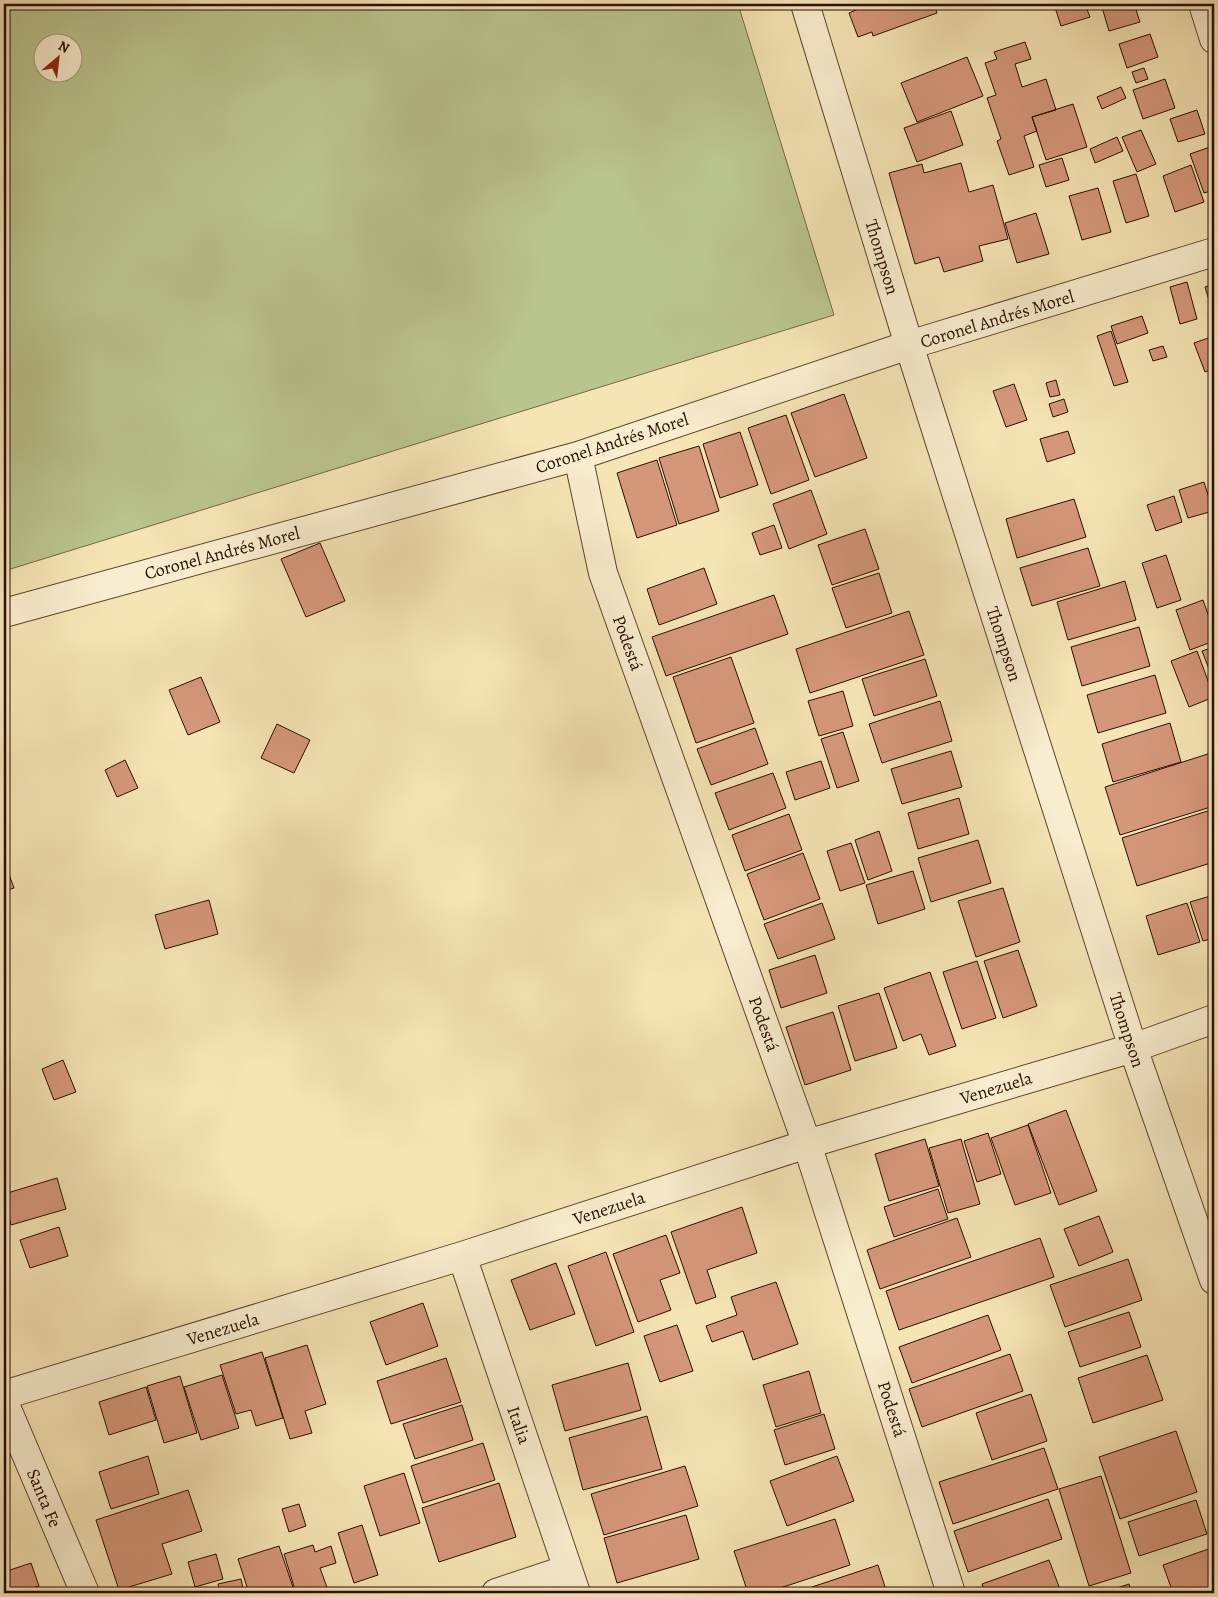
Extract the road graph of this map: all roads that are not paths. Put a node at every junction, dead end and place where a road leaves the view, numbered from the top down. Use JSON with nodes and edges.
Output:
{"nodes":[{"id":1,"x":805,"y":4,"type":"edge"},
{"id":2,"x":1203,"y":4,"type":"edge"},
{"id":3,"x":1214,"y":39,"type":"edge"},
{"id":4,"x":1214,"y":252,"type":"edge"},
{"id":5,"x":909,"y":345,"type":"junction"},
{"id":6,"x":578,"y":456,"type":"junction"},
{"id":7,"x":4,"y":613,"type":"edge"},
{"id":8,"x":1214,"y":1020,"type":"edge"},
{"id":9,"x":1133,"y":1048,"type":"junction"},
{"id":10,"x":807,"y":1144,"type":"junction"},
{"id":11,"x":462,"y":1256,"type":"junction"},
{"id":12,"x":1214,"y":1280,"type":"edge"},
{"id":13,"x":4,"y":1395,"type":"edge"},
{"id":14,"x":4,"y":1402,"type":"edge"},
{"id":15,"x":572,"y":1581,"type":"edge"},
{"id":16,"x":84,"y":1593,"type":"edge"},
{"id":17,"x":496,"y":1593,"type":"edge"},
{"id":18,"x":951,"y":1593,"type":"edge"}],
"edges":[{"from":1,"to":5,"type":"street","name":"Thompson"},
{"from":2,"to":3,"type":"street"},
{"from":4,"to":5,"type":"street","name":"Coronel Andrés Morel"},
{"from":5,"to":6,"type":"street","name":"Coronel Andrés Morel"},
{"from":5,"to":9,"type":"street","name":"Thompson"},
{"from":6,"to":7,"type":"street","name":"Coronel Andrés Morel"},
{"from":6,"to":10,"type":"street","name":"Podestá"},
{"from":8,"to":9,"type":"street","name":"Venezuela"},
{"from":9,"to":10,"type":"street","name":"Venezuela"},
{"from":9,"to":12,"type":"street","name":"Thompson"},
{"from":10,"to":11,"type":"street","name":"Venezuela"},
{"from":10,"to":18,"type":"street","name":"Podestá"},
{"from":11,"to":13,"type":"street","name":"Venezuela"},
{"from":11,"to":15,"type":"street","name":"Italia"},
{"from":14,"to":16,"type":"street","name":"Santa Fe"},
{"from":15,"to":17,"type":"street"}]}
